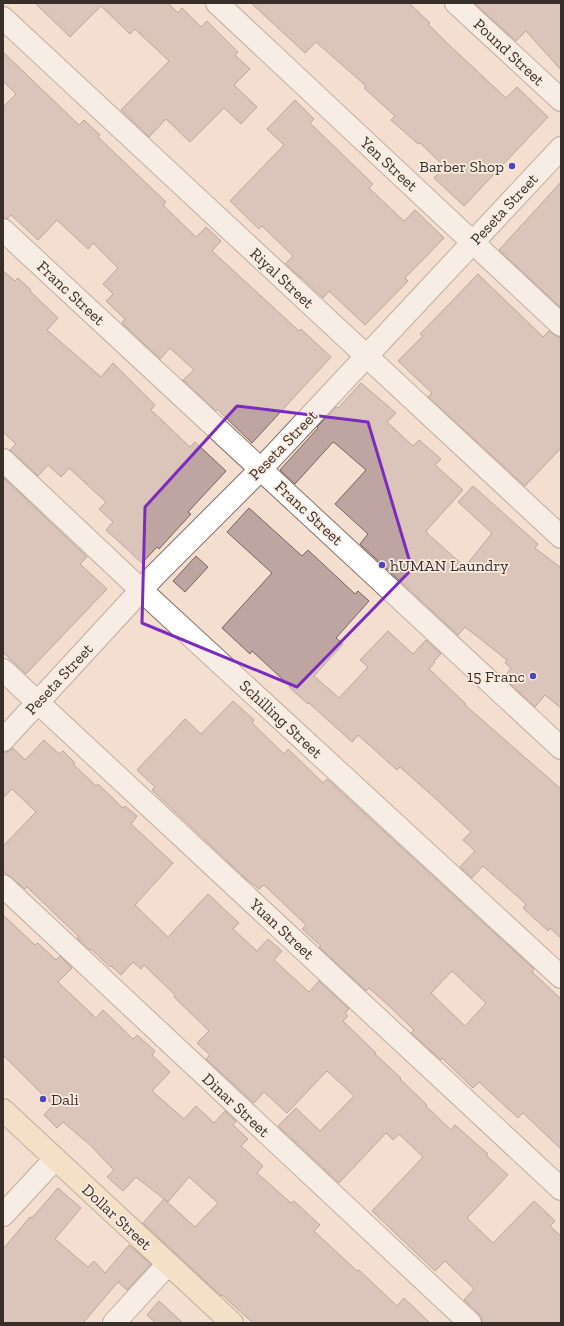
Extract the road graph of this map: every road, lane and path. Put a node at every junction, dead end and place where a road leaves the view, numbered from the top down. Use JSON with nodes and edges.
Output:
{"nodes":[{"id":1,"x":217,"y":3,"type":"edge"},
{"id":2,"x":456,"y":3,"type":"edge"},
{"id":3,"x":3,"y":18,"type":"edge"},
{"id":4,"x":561,"y":100,"type":"edge"},
{"id":5,"x":561,"y":148,"type":"edge"},
{"id":6,"x":3,"y":230,"type":"edge"},
{"id":7,"x":472,"y":243,"type":"junction"},
{"id":8,"x":561,"y":325,"type":"edge"},
{"id":9,"x":366,"y":356,"type":"junction"},
{"id":10,"x":3,"y":460,"type":"edge"},
{"id":11,"x":261,"y":469,"type":"junction"},
{"id":12,"x":561,"y":537,"type":"edge"},
{"id":13,"x":141,"y":590,"type":"junction"},
{"id":14,"x":3,"y":670,"type":"edge"},
{"id":15,"x":37,"y":702,"type":"junction"},
{"id":16,"x":3,"y":740,"type":"edge"},
{"id":17,"x":561,"y":748,"type":"edge"},
{"id":18,"x":3,"y":886,"type":"edge"},
{"id":19,"x":561,"y":977,"type":"edge"},
{"id":20,"x":3,"y":1110,"type":"edge"},
{"id":21,"x":55,"y":1158,"type":"junction"},
{"id":22,"x":561,"y":1189,"type":"edge"},
{"id":23,"x":3,"y":1214,"type":"edge"},
{"id":24,"x":168,"y":1264,"type":"junction"},
{"id":25,"x":114,"y":1323,"type":"edge"},
{"id":26,"x":232,"y":1323,"type":"edge"},
{"id":27,"x":470,"y":1323,"type":"edge"}],
"edges":[{"from":1,"to":7,"type":"street","name":"Yen Street"},
{"from":2,"to":4,"type":"street","name":"Pound Street"},
{"from":3,"to":9,"type":"street","name":"Riyal Street"},
{"from":5,"to":7,"type":"street","name":"Peseta Street"},
{"from":6,"to":11,"type":"street","name":"Franc Street"},
{"from":7,"to":8,"type":"street","name":"Yen Street"},
{"from":7,"to":9,"type":"street","name":"Peseta Street"},
{"from":9,"to":11,"type":"street","name":"Peseta Street"},
{"from":9,"to":12,"type":"street","name":"Riyal Street"},
{"from":10,"to":13,"type":"street","name":"Schilling Street"},
{"from":11,"to":13,"type":"street","name":"Peseta Street"},
{"from":11,"to":17,"type":"street","name":"Franc Street"},
{"from":13,"to":15,"type":"street","name":"Peseta Street"},
{"from":13,"to":19,"type":"street","name":"Schilling Street"},
{"from":14,"to":15,"type":"street","name":"Yuan Street"},
{"from":15,"to":16,"type":"street","name":"Peseta Street"},
{"from":15,"to":22,"type":"street","name":"Yuan Street"},
{"from":18,"to":27,"type":"street","name":"Dinar Street"},
{"from":20,"to":21,"type":"street","name":"Dollar Street"},
{"from":21,"to":23,"type":"street"},
{"from":21,"to":24,"type":"street","name":"Dollar Street"},
{"from":24,"to":25,"type":"street"},
{"from":24,"to":26,"type":"street","name":"Dollar Street"}]}
